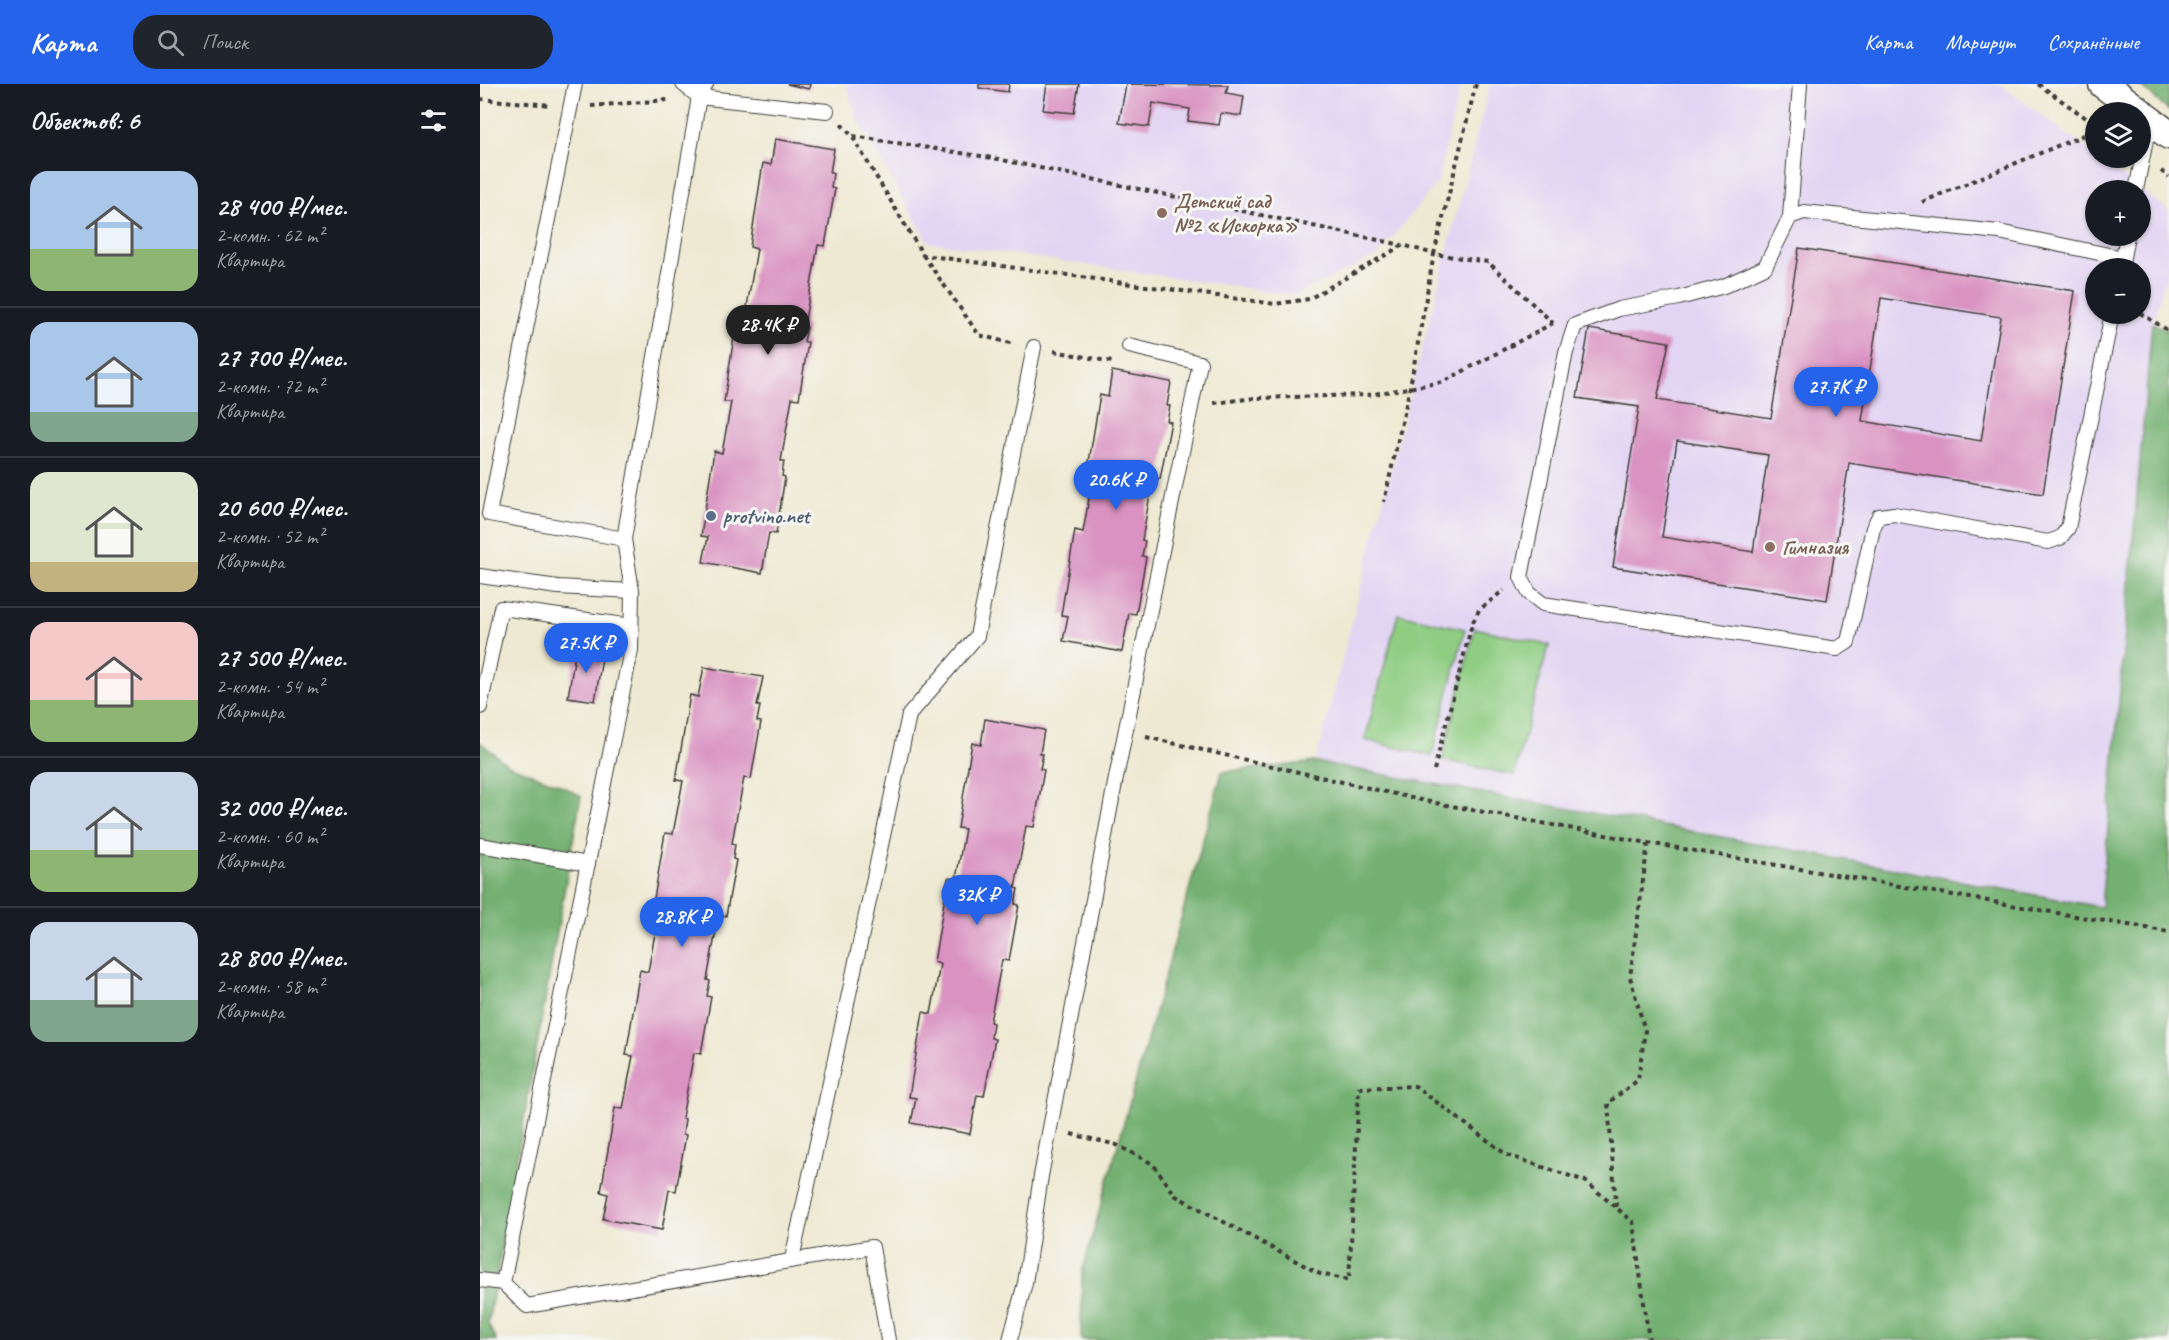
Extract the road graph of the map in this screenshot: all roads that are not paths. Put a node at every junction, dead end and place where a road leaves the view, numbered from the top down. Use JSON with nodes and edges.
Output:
{"nodes":[{"id":1,"x":575,"y":84,"type":"edge"},
{"id":2,"x":683,"y":84,"type":"edge"},
{"id":3,"x":706,"y":84,"type":"edge"},
{"id":4,"x":1800,"y":84,"type":"edge"},
{"id":5,"x":2103,"y":84,"type":"edge"},
{"id":6,"x":699,"y":97,"type":"junction"},
{"id":7,"x":2126,"y":102,"type":"edge"},
{"id":8,"x":827,"y":111,"type":"road end"},
{"id":9,"x":1790,"y":218,"type":"junction"},
{"id":10,"x":2102,"y":258,"type":"edge"},
{"id":11,"x":2110,"y":324,"type":"edge"},
{"id":12,"x":1129,"y":346,"type":"dead end"},
{"id":13,"x":1034,"y":347,"type":"road end"},
{"id":14,"x":624,"y":538,"type":"junction"},
{"id":15,"x":480,"y":576,"type":"edge"},
{"id":16,"x":632,"y":591,"type":"junction"},
{"id":17,"x":631,"y":626,"type":"junction"},
{"id":18,"x":480,"y":707,"type":"edge"},
{"id":19,"x":480,"y":845,"type":"edge"},
{"id":20,"x":588,"y":864,"type":"junction"},
{"id":21,"x":792,"y":1259,"type":"junction"},
{"id":22,"x":480,"y":1280,"type":"edge"},
{"id":23,"x":503,"y":1283,"type":"junction"},
{"id":24,"x":888,"y":1340,"type":"edge"},
{"id":25,"x":1010,"y":1340,"type":"edge"}],
"edges":[{"from":1,"to":14,"type":"lane"},
{"from":2,"to":6,"type":"lane"},
{"from":3,"to":6,"type":"lane"},
{"from":4,"to":9,"type":"lane"},
{"from":5,"to":7,"type":"street"},
{"from":6,"to":8,"type":"lane"},
{"from":6,"to":14,"type":"lane"},
{"from":9,"to":10,"type":"lane"},
{"from":9,"to":11,"type":"lane"},
{"from":12,"to":25,"type":"lane"},
{"from":13,"to":21,"type":"lane"},
{"from":14,"to":16,"type":"lane"},
{"from":15,"to":16,"type":"lane"},
{"from":16,"to":17,"type":"lane"},
{"from":17,"to":18,"type":"lane"},
{"from":17,"to":20,"type":"lane"},
{"from":19,"to":20,"type":"lane"},
{"from":20,"to":23,"type":"lane"},
{"from":21,"to":23,"type":"lane"},
{"from":21,"to":24,"type":"lane"},
{"from":22,"to":23,"type":"lane"}]}
